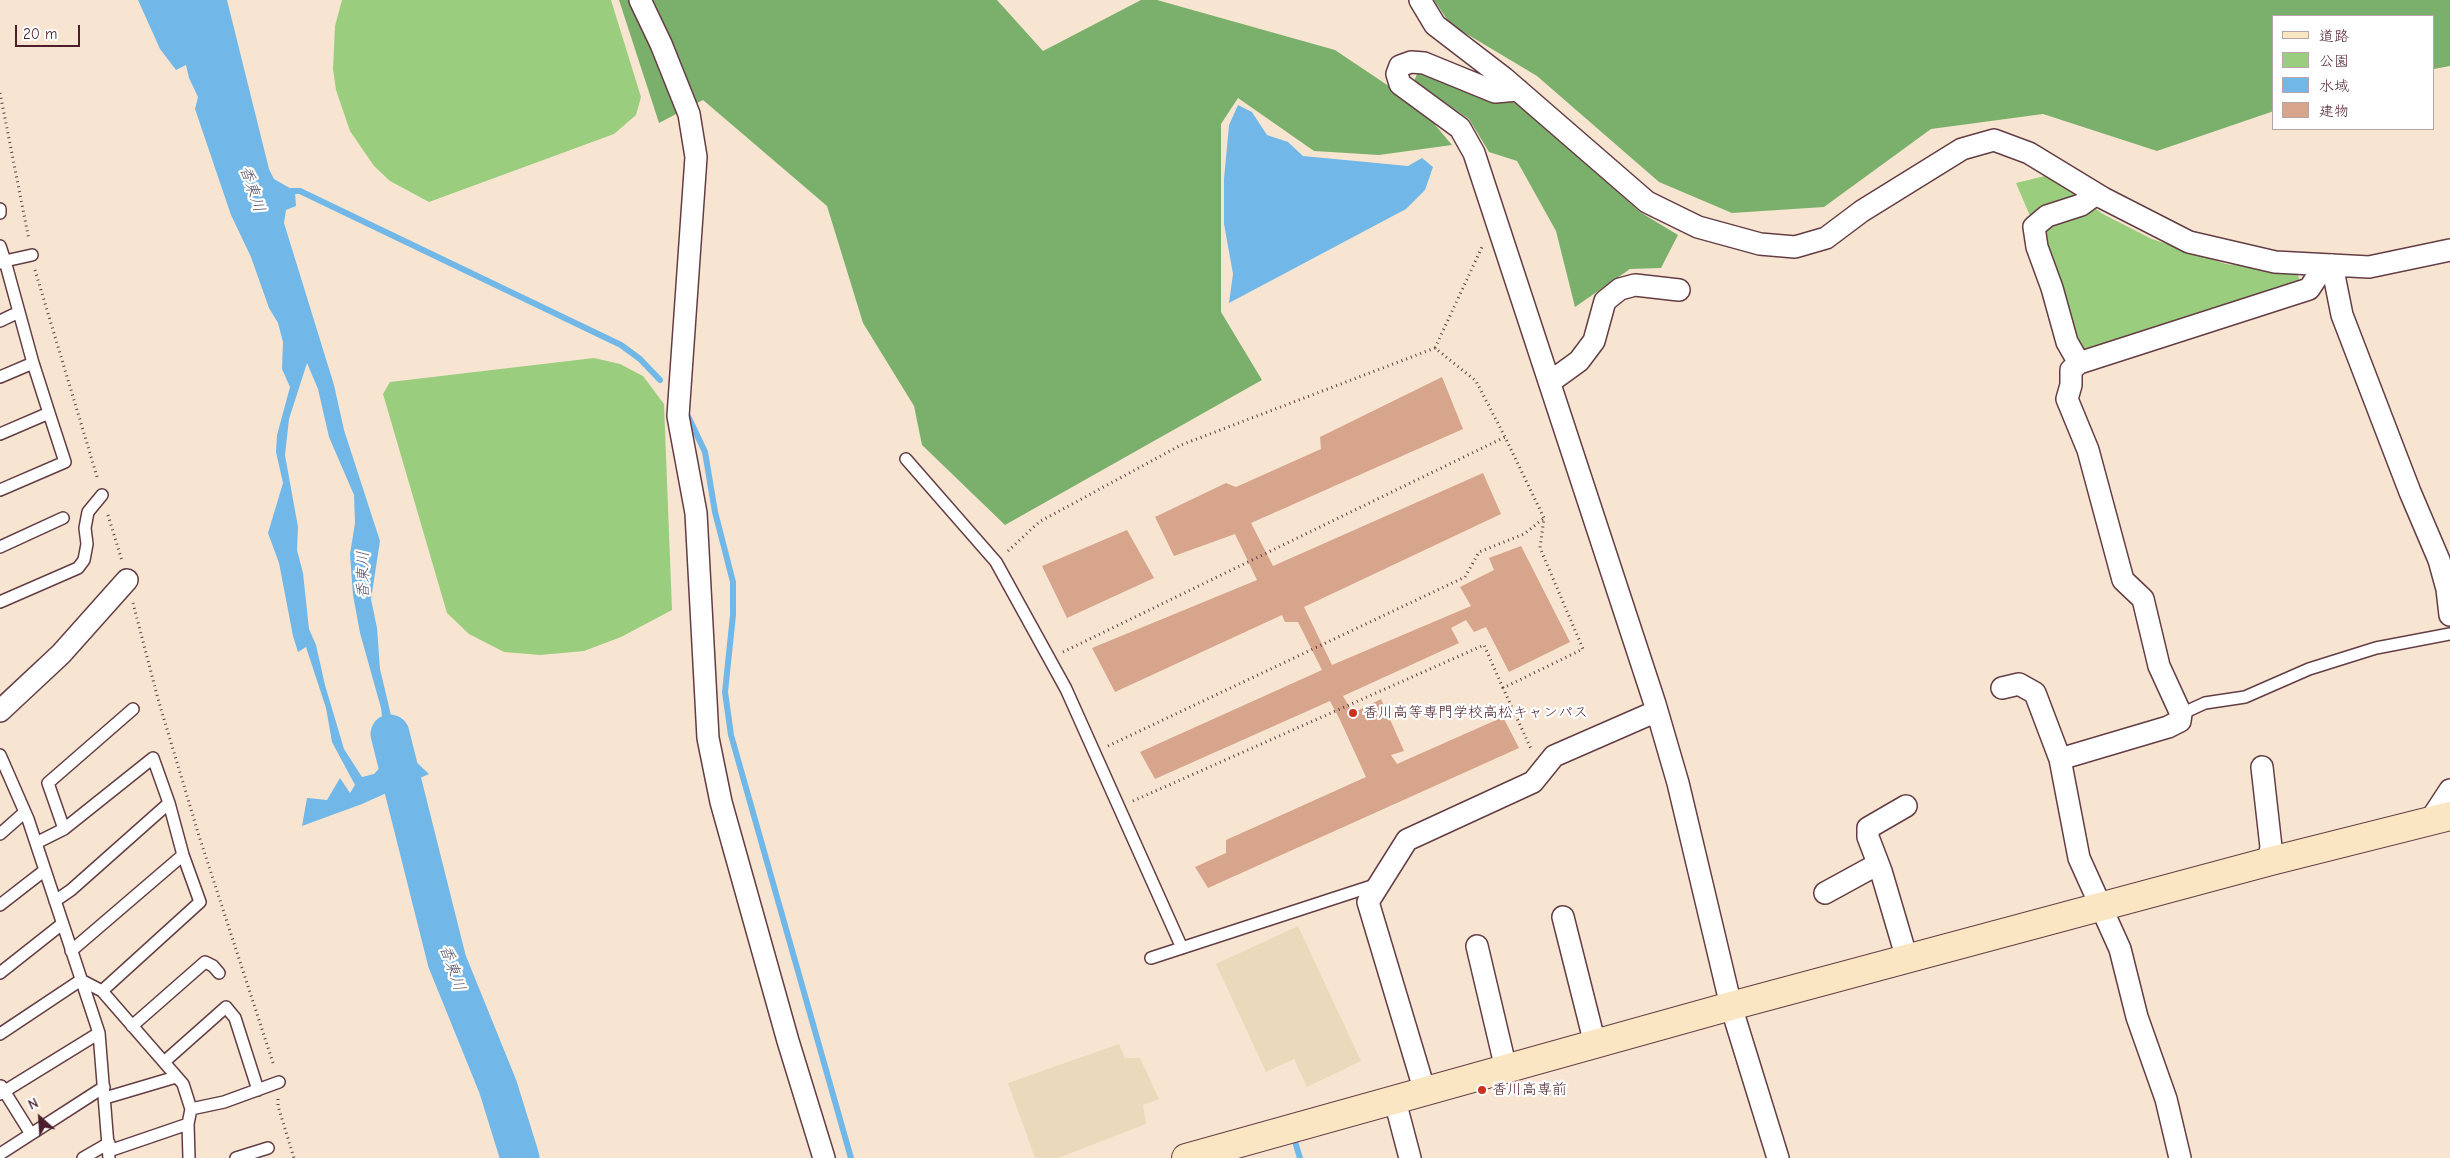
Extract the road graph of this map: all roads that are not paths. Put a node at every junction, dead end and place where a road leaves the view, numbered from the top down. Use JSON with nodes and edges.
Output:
{"nodes":[{"id":1,"x":640,"y":0,"type":"edge"},
{"id":2,"x":1420,"y":0,"type":"edge"},
{"id":3,"x":1518,"y":90,"type":"junction"},
{"id":4,"x":2096,"y":194,"type":"junction"},
{"id":5,"x":0,"y":246,"type":"edge"},
{"id":6,"x":2450,"y":250,"type":"edge"},
{"id":7,"x":32,"y":255,"type":"dead end"},
{"id":8,"x":2,"y":262,"type":"edge"},
{"id":9,"x":2328,"y":265,"type":"junction"},
{"id":10,"x":1679,"y":290,"type":"dead end"},
{"id":11,"x":19,"y":312,"type":"junction"},
{"id":12,"x":0,"y":321,"type":"edge"},
{"id":13,"x":33,"y":363,"type":"junction"},
{"id":14,"x":2078,"y":363,"type":"junction"},
{"id":15,"x":0,"y":377,"type":"edge"},
{"id":16,"x":1550,"y":382,"type":"junction"},
{"id":17,"x":49,"y":413,"type":"junction"},
{"id":18,"x":0,"y":434,"type":"edge"},
{"id":19,"x":906,"y":459,"type":"dead end"},
{"id":20,"x":0,"y":490,"type":"edge"},
{"id":21,"x":102,"y":495,"type":"dead end"},
{"id":22,"x":64,"y":518,"type":"dead end"},
{"id":23,"x":0,"y":547,"type":"edge"},
{"id":24,"x":127,"y":580,"type":"dead end"},
{"id":25,"x":0,"y":602,"type":"edge"},
{"id":26,"x":2450,"y":615,"type":"edge"},
{"id":27,"x":2450,"y":634,"type":"edge"},
{"id":28,"x":2002,"y":688,"type":"dead end"},
{"id":29,"x":133,"y":709,"type":"dead end"},
{"id":30,"x":1657,"y":710,"type":"junction"},
{"id":31,"x":0,"y":711,"type":"edge"},
{"id":32,"x":2181,"y":714,"type":"junction"},
{"id":33,"x":0,"y":754,"type":"edge"},
{"id":34,"x":2060,"y":759,"type":"junction"},
{"id":35,"x":2262,"y":767,"type":"dead end"},
{"id":36,"x":2450,"y":790,"type":"edge"},
{"id":37,"x":169,"y":803,"type":"junction"},
{"id":38,"x":1906,"y":806,"type":"dead end"},
{"id":39,"x":25,"y":812,"type":"junction"},
{"id":40,"x":2439,"y":819,"type":"edge"},
{"id":41,"x":64,"y":829,"type":"junction"},
{"id":42,"x":0,"y":834,"type":"edge"},
{"id":43,"x":36,"y":844,"type":"junction"},
{"id":44,"x":183,"y":855,"type":"junction"},
{"id":45,"x":2268,"y":862,"type":"junction"},
{"id":46,"x":1878,"y":864,"type":"junction"},
{"id":47,"x":44,"y":870,"type":"junction"},
{"id":48,"x":1380,"y":884,"type":"junction"},
{"id":49,"x":1825,"y":893,"type":"dead end"},
{"id":50,"x":55,"y":901,"type":"junction"},
{"id":51,"x":0,"y":905,"type":"edge"},
{"id":52,"x":2101,"y":907,"type":"junction"},
{"id":53,"x":1563,"y":917,"type":"dead end"},
{"id":54,"x":62,"y":924,"type":"junction"},
{"id":55,"x":1477,"y":946,"type":"dead end"},
{"id":56,"x":1182,"y":948,"type":"junction"},
{"id":57,"x":71,"y":951,"type":"junction"},
{"id":58,"x":1151,"y":958,"type":"dead end"},
{"id":59,"x":1907,"y":959,"type":"junction"},
{"id":60,"x":0,"y":973,"type":"edge"},
{"id":61,"x":219,"y":973,"type":"dead end"},
{"id":62,"x":82,"y":980,"type":"junction"},
{"id":63,"x":102,"y":991,"type":"junction"},
{"id":64,"x":1731,"y":1006,"type":"junction"},
{"id":65,"x":132,"y":1026,"type":"junction"},
{"id":66,"x":99,"y":1033,"type":"junction"},
{"id":67,"x":0,"y":1034,"type":"edge"},
{"id":68,"x":1595,"y":1044,"type":"junction"},
{"id":69,"x":164,"y":1062,"type":"junction"},
{"id":70,"x":1506,"y":1069,"type":"junction"},
{"id":71,"x":176,"y":1076,"type":"junction"},
{"id":72,"x":279,"y":1082,"type":"dead end"},
{"id":73,"x":1,"y":1090,"type":"edge"},
{"id":74,"x":258,"y":1090,"type":"junction"},
{"id":75,"x":1425,"y":1092,"type":"junction"},
{"id":76,"x":105,"y":1093,"type":"junction"},
{"id":77,"x":1395,"y":1101,"type":"junction"},
{"id":78,"x":191,"y":1109,"type":"junction"},
{"id":79,"x":188,"y":1124,"type":"junction"},
{"id":80,"x":31,"y":1134,"type":"junction"},
{"id":81,"x":268,"y":1148,"type":"dead end"},
{"id":82,"x":109,"y":1151,"type":"edge"},
{"id":83,"x":0,"y":1154,"type":"edge"},
{"id":84,"x":83,"y":1158,"type":"edge"},
{"id":85,"x":189,"y":1158,"type":"edge"},
{"id":86,"x":236,"y":1158,"type":"edge"},
{"id":87,"x":824,"y":1158,"type":"edge"},
{"id":88,"x":1186,"y":1158,"type":"edge"},
{"id":89,"x":1410,"y":1158,"type":"edge"},
{"id":90,"x":1778,"y":1158,"type":"edge"},
{"id":91,"x":2180,"y":1158,"type":"edge"}],
"edges":[{"from":1,"to":87,"type":"street"},
{"from":2,"to":3,"type":"street"},
{"from":3,"to":4,"type":"street"},
{"from":3,"to":16,"type":"street"},
{"from":4,"to":9,"type":"street"},
{"from":4,"to":14,"type":"street"},
{"from":5,"to":8,"type":"lane"},
{"from":6,"to":9,"type":"street"},
{"from":7,"to":8,"type":"lane"},
{"from":8,"to":11,"type":"lane"},
{"from":9,"to":14,"type":"street"},
{"from":9,"to":26,"type":"street"},
{"from":10,"to":16,"type":"street"},
{"from":11,"to":12,"type":"lane"},
{"from":11,"to":13,"type":"lane"},
{"from":13,"to":15,"type":"lane"},
{"from":13,"to":17,"type":"lane"},
{"from":14,"to":32,"type":"street"},
{"from":16,"to":30,"type":"street"},
{"from":17,"to":18,"type":"lane"},
{"from":17,"to":20,"type":"lane"},
{"from":19,"to":56,"type":"lane"},
{"from":21,"to":25,"type":"lane"},
{"from":22,"to":23,"type":"lane"},
{"from":24,"to":31,"type":"street"},
{"from":27,"to":32,"type":"lane"},
{"from":28,"to":34,"type":"street"},
{"from":29,"to":41,"type":"lane"},
{"from":30,"to":48,"type":"street"},
{"from":30,"to":64,"type":"street"},
{"from":32,"to":34,"type":"street"},
{"from":33,"to":39,"type":"lane"},
{"from":34,"to":52,"type":"street"},
{"from":35,"to":45,"type":"street"},
{"from":36,"to":40,"type":"street"},
{"from":37,"to":41,"type":"lane"},
{"from":37,"to":44,"type":"lane"},
{"from":37,"to":50,"type":"lane"},
{"from":38,"to":46,"type":"street"},
{"from":39,"to":42,"type":"lane"},
{"from":39,"to":43,"type":"lane"},
{"from":40,"to":45,"type":"street"},
{"from":41,"to":43,"type":"lane"},
{"from":43,"to":47,"type":"lane"},
{"from":44,"to":57,"type":"lane"},
{"from":44,"to":63,"type":"lane"},
{"from":45,"to":52,"type":"street"},
{"from":46,"to":49,"type":"street"},
{"from":46,"to":59,"type":"street"},
{"from":47,"to":50,"type":"lane"},
{"from":47,"to":51,"type":"lane"},
{"from":48,"to":56,"type":"lane"},
{"from":48,"to":75,"type":"street"},
{"from":50,"to":54,"type":"lane"},
{"from":52,"to":59,"type":"street"},
{"from":52,"to":91,"type":"street"},
{"from":53,"to":68,"type":"street"},
{"from":54,"to":57,"type":"lane"},
{"from":54,"to":60,"type":"lane"},
{"from":55,"to":70,"type":"street"},
{"from":56,"to":58,"type":"lane"},
{"from":57,"to":62,"type":"lane"},
{"from":59,"to":64,"type":"street"},
{"from":61,"to":65,"type":"lane"},
{"from":62,"to":63,"type":"lane"},
{"from":62,"to":66,"type":"lane"},
{"from":62,"to":67,"type":"lane"},
{"from":63,"to":65,"type":"lane"},
{"from":64,"to":68,"type":"street"},
{"from":64,"to":90,"type":"street"},
{"from":65,"to":69,"type":"lane"},
{"from":66,"to":73,"type":"lane"},
{"from":66,"to":76,"type":"lane"},
{"from":68,"to":70,"type":"street"},
{"from":69,"to":71,"type":"lane"},
{"from":69,"to":74,"type":"lane"},
{"from":70,"to":75,"type":"street"},
{"from":71,"to":76,"type":"lane"},
{"from":71,"to":78,"type":"lane"},
{"from":72,"to":74,"type":"lane"},
{"from":73,"to":80,"type":"lane"},
{"from":74,"to":78,"type":"lane"},
{"from":75,"to":77,"type":"street"},
{"from":76,"to":80,"type":"lane"},
{"from":76,"to":82,"type":"lane"},
{"from":77,"to":88,"type":"street"},
{"from":77,"to":89,"type":"street"},
{"from":78,"to":79,"type":"lane"},
{"from":79,"to":82,"type":"lane"},
{"from":79,"to":85,"type":"lane"},
{"from":80,"to":83,"type":"lane"},
{"from":81,"to":86,"type":"lane"},
{"from":82,"to":84,"type":"lane"}]}
